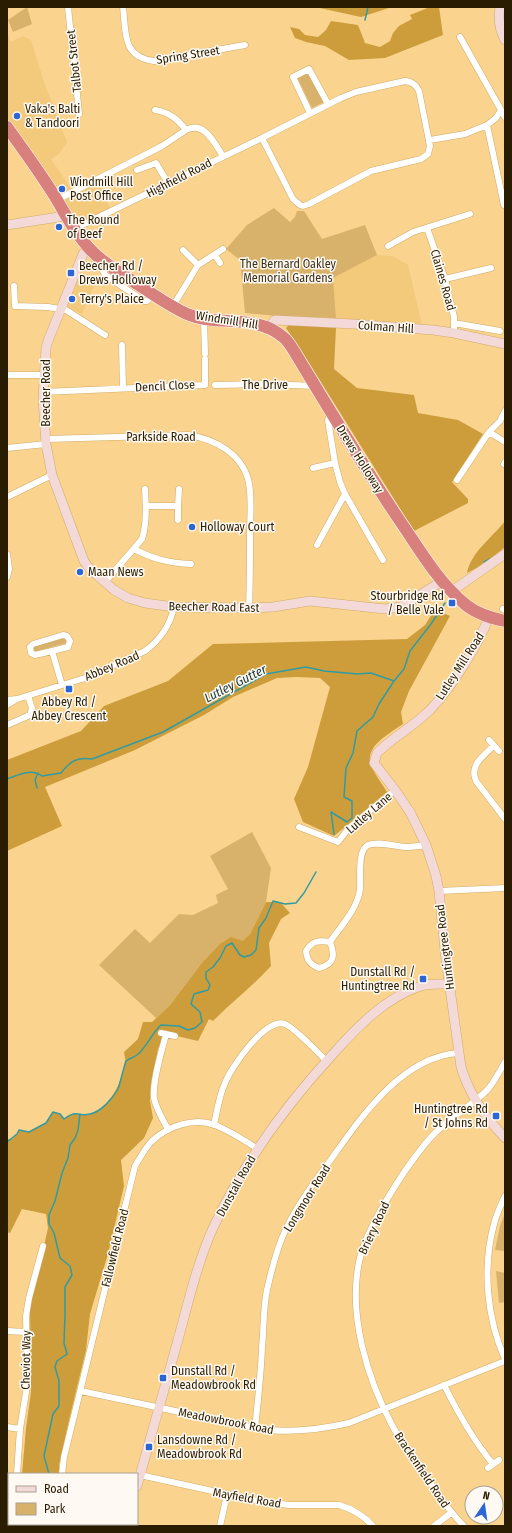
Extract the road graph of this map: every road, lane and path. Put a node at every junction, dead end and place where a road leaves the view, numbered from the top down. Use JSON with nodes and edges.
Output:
{"nodes":[{"id":1,"x":68,"y":7,"type":"edge"},
{"id":2,"x":123,"y":7,"type":"edge"},
{"id":3,"x":500,"y":7,"type":"edge"},
{"id":4,"x":460,"y":37,"type":"dead end"},
{"id":5,"x":505,"y":40,"type":"edge"},
{"id":6,"x":245,"y":45,"type":"dead end"},
{"id":7,"x":328,"y":104,"type":"junction"},
{"id":8,"x":155,"y":110,"type":"dead end"},
{"id":9,"x":501,"y":110,"type":"junction"},
{"id":10,"x":310,"y":113,"type":"junction"},
{"id":11,"x":79,"y":114,"type":"dead end"},
{"id":12,"x":505,"y":117,"type":"edge"},
{"id":13,"x":487,"y":125,"type":"junction"},
{"id":14,"x":7,"y":127,"type":"edge"},
{"id":15,"x":186,"y":130,"type":"junction"},
{"id":16,"x":262,"y":138,"type":"junction"},
{"id":17,"x":430,"y":140,"type":"junction"},
{"id":18,"x":223,"y":156,"type":"junction"},
{"id":19,"x":137,"y":170,"type":"dead end"},
{"id":20,"x":168,"y":183,"type":"junction"},
{"id":21,"x":57,"y":200,"type":"junction"},
{"id":22,"x":504,"y":205,"type":"edge"},
{"id":23,"x":64,"y":214,"type":"junction"},
{"id":24,"x":470,"y":214,"type":"dead end"},
{"id":25,"x":7,"y":225,"type":"edge"},
{"id":26,"x":427,"y":228,"type":"junction"},
{"id":27,"x":74,"y":229,"type":"junction"},
{"id":28,"x":388,"y":246,"type":"dead end"},
{"id":29,"x":88,"y":247,"type":"junction"},
{"id":30,"x":223,"y":249,"type":"dead end"},
{"id":31,"x":183,"y":250,"type":"dead end"},
{"id":32,"x":215,"y":255,"type":"junction"},
{"id":33,"x":220,"y":263,"type":"dead end"},
{"id":34,"x":198,"y":265,"type":"junction"},
{"id":35,"x":491,"y":268,"type":"dead end"},
{"id":36,"x":445,"y":279,"type":"junction"},
{"id":37,"x":14,"y":286,"type":"dead end"},
{"id":38,"x":173,"y":306,"type":"junction"},
{"id":39,"x":60,"y":309,"type":"junction"},
{"id":40,"x":204,"y":319,"type":"junction"},
{"id":41,"x":454,"y":323,"type":"junction"},
{"id":42,"x":268,"y":328,"type":"junction"},
{"id":43,"x":500,"y":331,"type":"dead end"},
{"id":44,"x":454,"y":333,"type":"junction"},
{"id":45,"x":104,"y":335,"type":"dead end"},
{"id":46,"x":505,"y":344,"type":"edge"},
{"id":47,"x":122,"y":345,"type":"dead end"},
{"id":48,"x":7,"y":375,"type":"edge"},
{"id":49,"x":44,"y":375,"type":"junction"},
{"id":50,"x":215,"y":385,"type":"dead end"},
{"id":51,"x":315,"y":386,"type":"junction"},
{"id":52,"x":123,"y":388,"type":"junction"},
{"id":53,"x":43,"y":392,"type":"junction"},
{"id":54,"x":331,"y":411,"type":"junction"},
{"id":55,"x":505,"y":411,"type":"edge"},
{"id":56,"x":489,"y":432,"type":"junction"},
{"id":57,"x":46,"y":442,"type":"junction"},
{"id":58,"x":505,"y":442,"type":"edge"},
{"id":59,"x":7,"y":448,"type":"edge"},
{"id":60,"x":335,"y":463,"type":"junction"},
{"id":61,"x":313,"y":468,"type":"dead end"},
{"id":62,"x":52,"y":474,"type":"junction"},
{"id":63,"x":457,"y":480,"type":"dead end"},
{"id":64,"x":145,"y":489,"type":"dead end"},
{"id":65,"x":179,"y":489,"type":"dead end"},
{"id":66,"x":345,"y":494,"type":"junction"},
{"id":67,"x":7,"y":497,"type":"edge"},
{"id":68,"x":146,"y":506,"type":"junction"},
{"id":69,"x":178,"y":506,"type":"junction"},
{"id":70,"x":178,"y":520,"type":"dead end"},
{"id":71,"x":317,"y":545,"type":"dead end"},
{"id":72,"x":134,"y":549,"type":"junction"},
{"id":73,"x":7,"y":554,"type":"edge"},
{"id":74,"x":505,"y":554,"type":"edge"},
{"id":75,"x":383,"y":560,"type":"dead end"},
{"id":76,"x":191,"y":564,"type":"dead end"},
{"id":77,"x":7,"y":576,"type":"edge"},
{"id":78,"x":442,"y":581,"type":"junction"},
{"id":79,"x":105,"y":582,"type":"junction"},
{"id":80,"x":452,"y":591,"type":"junction"},
{"id":81,"x":174,"y":607,"type":"junction"},
{"id":82,"x":249,"y":608,"type":"junction"},
{"id":83,"x":504,"y":614,"type":"edge"},
{"id":84,"x":490,"y":617,"type":"junction"},
{"id":85,"x":52,"y":651,"type":"junction"},
{"id":86,"x":62,"y":686,"type":"junction"},
{"id":87,"x":28,"y":696,"type":"junction"},
{"id":88,"x":17,"y":699,"type":"junction"},
{"id":89,"x":7,"y":700,"type":"edge"},
{"id":90,"x":7,"y":705,"type":"edge"},
{"id":91,"x":7,"y":725,"type":"edge"},
{"id":92,"x":489,"y":740,"type":"dead end"},
{"id":93,"x":493,"y":746,"type":"junction"},
{"id":94,"x":499,"y":751,"type":"dead end"},
{"id":95,"x":374,"y":760,"type":"joint"},
{"id":96,"x":396,"y":790,"type":"junction"},
{"id":97,"x":505,"y":818,"type":"edge"},
{"id":98,"x":299,"y":826,"type":"dead end"},
{"id":99,"x":426,"y":845,"type":"junction"},
{"id":100,"x":505,"y":888,"type":"edge"},
{"id":101,"x":439,"y":890,"type":"junction"},
{"id":102,"x":330,"y":942,"type":"junction"},
{"id":103,"x":449,"y":984,"type":"junction"},
{"id":104,"x":175,"y":1036,"type":"dead end"},
{"id":105,"x":458,"y":1053,"type":"junction"},
{"id":106,"x":326,"y":1061,"type":"junction"},
{"id":107,"x":505,"y":1062,"type":"edge"},
{"id":108,"x":475,"y":1100,"type":"junction"},
{"id":109,"x":214,"y":1125,"type":"junction"},
{"id":110,"x":168,"y":1129,"type":"junction"},
{"id":111,"x":505,"y":1138,"type":"edge"},
{"id":112,"x":258,"y":1149,"type":"junction"},
{"id":113,"x":505,"y":1196,"type":"edge"},
{"id":114,"x":43,"y":1246,"type":"dead end"},
{"id":115,"x":7,"y":1331,"type":"edge"},
{"id":116,"x":26,"y":1332,"type":"junction"},
{"id":117,"x":505,"y":1360,"type":"edge"},
{"id":118,"x":444,"y":1385,"type":"junction"},
{"id":119,"x":81,"y":1391,"type":"junction"},
{"id":120,"x":159,"y":1408,"type":"junction"},
{"id":121,"x":385,"y":1409,"type":"junction"},
{"id":122,"x":7,"y":1427,"type":"edge"},
{"id":123,"x":255,"y":1428,"type":"junction"},
{"id":124,"x":20,"y":1429,"type":"junction"},
{"id":125,"x":499,"y":1460,"type":"dead end"},
{"id":126,"x":17,"y":1473,"type":"edge"},
{"id":127,"x":62,"y":1473,"type":"edge"},
{"id":128,"x":140,"y":1475,"type":"junction"},
{"id":129,"x":138,"y":1482,"type":"edge"},
{"id":130,"x":227,"y":1495,"type":"junction"},
{"id":131,"x":451,"y":1514,"type":"junction"},
{"id":132,"x":220,"y":1526,"type":"edge"},
{"id":133,"x":373,"y":1526,"type":"edge"},
{"id":134,"x":434,"y":1526,"type":"edge"},
{"id":135,"x":464,"y":1526,"type":"edge"}],
"edges":[{"from":1,"to":11,"type":"street","name":"Talbot Street"},
{"from":2,"to":6,"type":"street","name":"Spring Street"},
{"from":3,"to":5,"type":"street"},
{"from":4,"to":9,"type":"street"},
{"from":7,"to":10,"type":"street","name":"Highfield Road"},
{"from":7,"to":10,"type":"street"},
{"from":7,"to":17,"type":"street","name":"Highfield Road"},
{"from":8,"to":15,"type":"street"},
{"from":9,"to":12,"type":"street"},
{"from":9,"to":13,"type":"street"},
{"from":10,"to":16,"type":"street","name":"Highfield Road"},
{"from":13,"to":17,"type":"street"},
{"from":13,"to":22,"type":"street"},
{"from":14,"to":21,"type":"highway","name":"Windmill Hill"},
{"from":15,"to":18,"type":"street"},
{"from":15,"to":21,"type":"street"},
{"from":16,"to":17,"type":"street"},
{"from":16,"to":18,"type":"street","name":"Highfield Road"},
{"from":18,"to":20,"type":"street","name":"Highfield Road"},
{"from":19,"to":20,"type":"street"},
{"from":20,"to":27,"type":"street","name":"Highfield Road"},
{"from":21,"to":23,"type":"highway","name":"Windmill Hill"},
{"from":23,"to":25,"type":"street"},
{"from":23,"to":27,"type":"highway","name":"Windmill Hill"},
{"from":24,"to":26,"type":"street"},
{"from":26,"to":28,"type":"street"},
{"from":26,"to":36,"type":"street","name":"Claines Road"},
{"from":27,"to":29,"type":"highway","name":"Windmill Hill"},
{"from":29,"to":38,"type":"highway","name":"Windmill Hill"},
{"from":29,"to":39,"type":"street","name":"Beecher Road"},
{"from":30,"to":32,"type":"street"},
{"from":31,"to":34,"type":"street"},
{"from":32,"to":33,"type":"street"},
{"from":32,"to":34,"type":"street"},
{"from":34,"to":38,"type":"street"},
{"from":35,"to":36,"type":"street"},
{"from":36,"to":41,"type":"street","name":"Claines Road"},
{"from":37,"to":39,"type":"street"},
{"from":38,"to":40,"type":"highway","name":"Windmill Hill"},
{"from":39,"to":45,"type":"street"},
{"from":39,"to":49,"type":"street","name":"Beecher Road"},
{"from":40,"to":42,"type":"highway","name":"Windmill Hill"},
{"from":40,"to":52,"type":"street","name":"Dencil Close"},
{"from":41,"to":43,"type":"street"},
{"from":41,"to":44,"type":"street","name":"Claines Road"},
{"from":42,"to":44,"type":"street","name":"Colman Hill"},
{"from":42,"to":51,"type":"highway","name":"Drews Holloway"},
{"from":44,"to":46,"type":"street","name":"Colman Hill"},
{"from":47,"to":52,"type":"street","name":"Dencil Close"},
{"from":48,"to":49,"type":"street"},
{"from":49,"to":53,"type":"street","name":"Beecher Road"},
{"from":50,"to":51,"type":"street","name":"The Drive"},
{"from":51,"to":54,"type":"highway","name":"Drews Holloway"},
{"from":52,"to":53,"type":"street","name":"Dencil Close"},
{"from":53,"to":57,"type":"street","name":"Beecher Road"},
{"from":54,"to":60,"type":"street"},
{"from":54,"to":78,"type":"highway","name":"Drews Holloway"},
{"from":55,"to":56,"type":"street"},
{"from":56,"to":58,"type":"street"},
{"from":56,"to":63,"type":"street"},
{"from":57,"to":59,"type":"street","name":"Parkside Road"},
{"from":57,"to":62,"type":"street","name":"Beecher Road"},
{"from":57,"to":82,"type":"street","name":"Parkside Road"},
{"from":60,"to":61,"type":"street"},
{"from":60,"to":66,"type":"street"},
{"from":62,"to":67,"type":"street"},
{"from":62,"to":79,"type":"street","name":"Beecher Road East"},
{"from":64,"to":68,"type":"street"},
{"from":65,"to":69,"type":"street"},
{"from":66,"to":71,"type":"street"},
{"from":66,"to":75,"type":"street"},
{"from":68,"to":69,"type":"street"},
{"from":68,"to":72,"type":"street"},
{"from":69,"to":70,"type":"street"},
{"from":72,"to":76,"type":"street"},
{"from":72,"to":79,"type":"street"},
{"from":73,"to":77,"type":"street"},
{"from":74,"to":80,"type":"street"},
{"from":78,"to":80,"type":"highway","name":"Drews Holloway"},
{"from":78,"to":82,"type":"street","name":"Beecher Road East"},
{"from":79,"to":81,"type":"street","name":"Beecher Road East"},
{"from":80,"to":84,"type":"highway","name":"Drews Holloway"},
{"from":81,"to":82,"type":"street","name":"Beecher Road East"},
{"from":81,"to":86,"type":"street","name":"Abbey Road"},
{"from":83,"to":84,"type":"highway","name":"Drews Holloway"},
{"from":84,"to":95,"type":"street","name":"Lutley Mill Road"},
{"from":85,"to":85,"type":"street"},
{"from":85,"to":86,"type":"street"},
{"from":86,"to":87,"type":"street","name":"Abbey Road"},
{"from":87,"to":88,"type":"street","name":"Abbey Road"},
{"from":87,"to":91,"type":"street"},
{"from":88,"to":89,"type":"street"},
{"from":88,"to":90,"type":"street","name":"Abbey Road"},
{"from":92,"to":93,"type":"street"},
{"from":93,"to":94,"type":"street"},
{"from":93,"to":97,"type":"street"},
{"from":95,"to":96,"type":"street","name":"Huntingtree Road"},
{"from":96,"to":98,"type":"street","name":"Lutley Lane"},
{"from":96,"to":99,"type":"street","name":"Huntingtree Road"},
{"from":99,"to":101,"type":"street","name":"Huntingtree Road"},
{"from":99,"to":102,"type":"street"},
{"from":100,"to":101,"type":"street"},
{"from":101,"to":103,"type":"street","name":"Huntingtree Road"},
{"from":102,"to":102,"type":"street"},
{"from":103,"to":105,"type":"street","name":"Huntingtree Road"},
{"from":103,"to":106,"type":"street","name":"Dunstall Road"},
{"from":104,"to":110,"type":"street"},
{"from":105,"to":108,"type":"street","name":"Huntingtree Road"},
{"from":105,"to":123,"type":"street","name":"Longmoor Road"},
{"from":106,"to":109,"type":"street"},
{"from":106,"to":112,"type":"street","name":"Dunstall Road"},
{"from":107,"to":108,"type":"street","name":"Briery Road"},
{"from":108,"to":111,"type":"street","name":"Huntingtree Road"},
{"from":108,"to":121,"type":"street","name":"Briery Road"},
{"from":109,"to":110,"type":"street","name":"Fallowfield Road"},
{"from":109,"to":112,"type":"street","name":"Fallowfield Road"},
{"from":110,"to":119,"type":"street","name":"Fallowfield Road"},
{"from":112,"to":120,"type":"street","name":"Dunstall Road"},
{"from":113,"to":117,"type":"street"},
{"from":114,"to":116,"type":"street","name":"Cheviot Way"},
{"from":115,"to":116,"type":"street"},
{"from":116,"to":124,"type":"street","name":"Cheviot Way"},
{"from":117,"to":118,"type":"street","name":"Meadowbrook Road"},
{"from":118,"to":121,"type":"street","name":"Meadowbrook Road"},
{"from":118,"to":125,"type":"street"},
{"from":119,"to":120,"type":"street","name":"Meadowbrook Road"},
{"from":119,"to":127,"type":"street","name":"Fallowfield Road"},
{"from":120,"to":123,"type":"street","name":"Meadowbrook Road"},
{"from":120,"to":128,"type":"street","name":"Dunstall Road"},
{"from":121,"to":123,"type":"street","name":"Meadowbrook Road"},
{"from":121,"to":131,"type":"street","name":"Brackenfield Road"},
{"from":122,"to":124,"type":"street"},
{"from":124,"to":126,"type":"street","name":"Cheviot Way"},
{"from":128,"to":129,"type":"street","name":"Dunstall Road"},
{"from":128,"to":130,"type":"street","name":"Mayfield Road"},
{"from":130,"to":132,"type":"street"},
{"from":130,"to":133,"type":"street","name":"Mayfield Road"},
{"from":131,"to":134,"type":"street"},
{"from":131,"to":135,"type":"street","name":"Brackenfield Road"}]}
